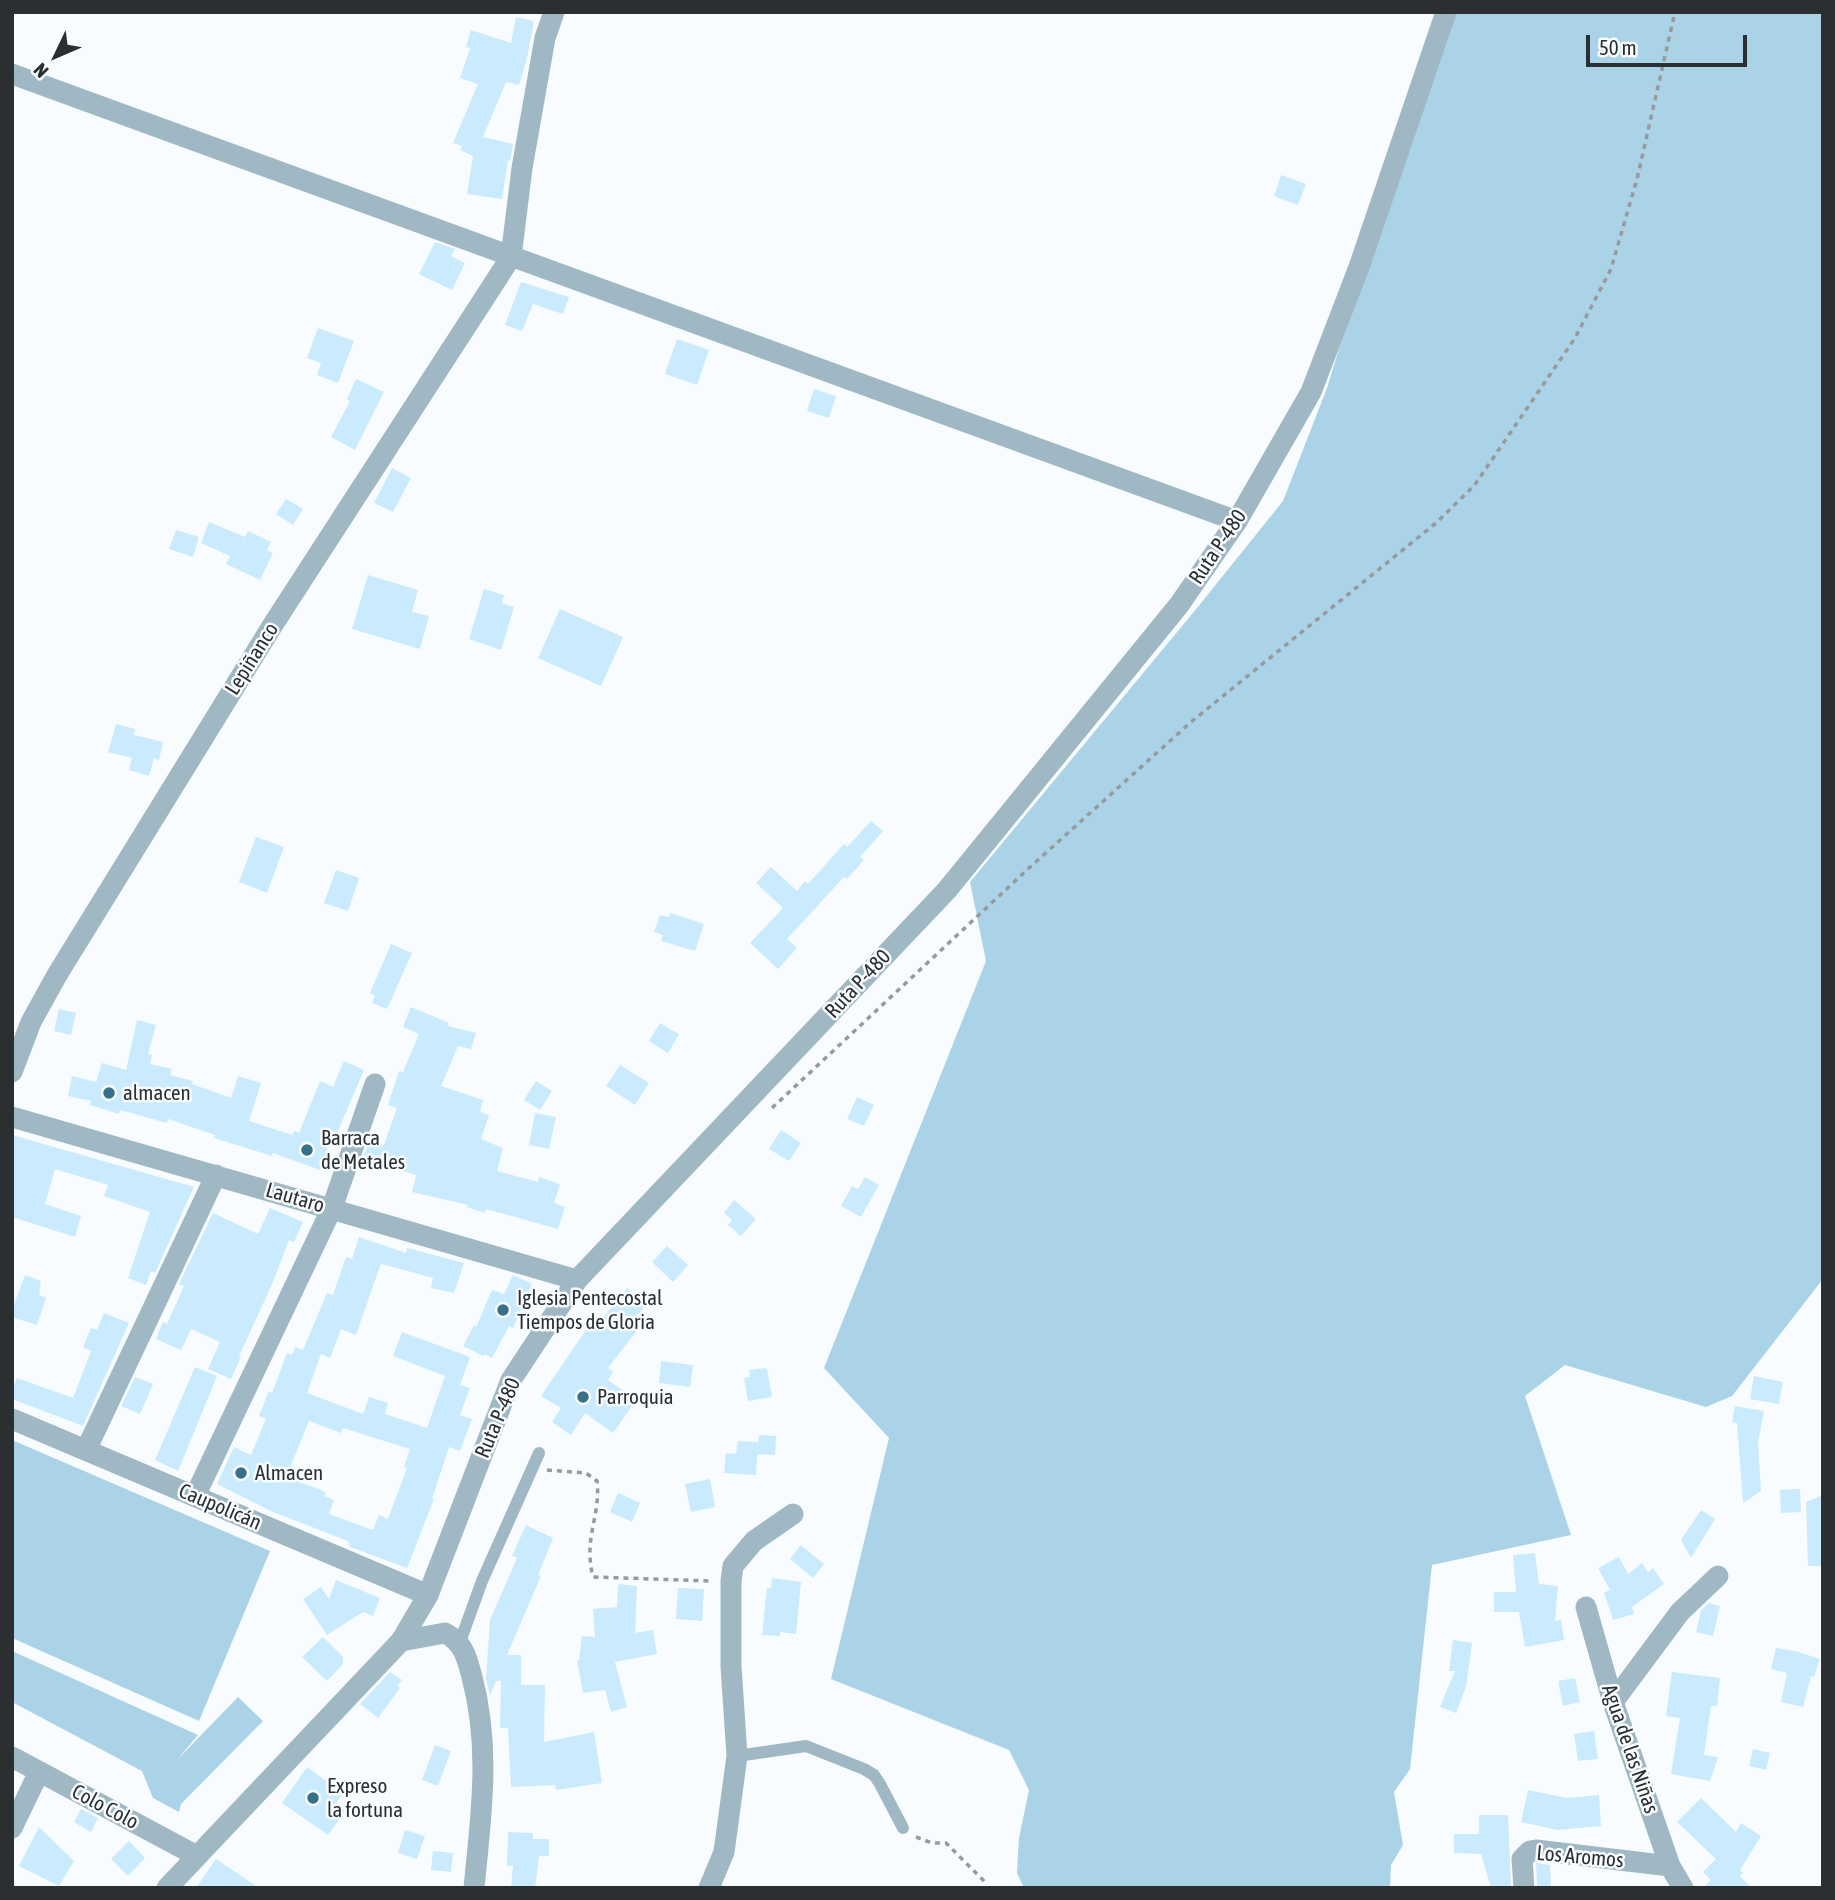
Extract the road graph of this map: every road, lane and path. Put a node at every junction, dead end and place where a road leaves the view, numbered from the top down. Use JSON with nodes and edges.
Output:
{"nodes":[{"id":1,"x":554,"y":12,"type":"edge"},
{"id":2,"x":1446,"y":12,"type":"edge"},
{"id":3,"x":1675,"y":12,"type":"edge"},
{"id":4,"x":12,"y":74,"type":"edge"},
{"id":5,"x":511,"y":257,"type":"junction"},
{"id":6,"x":1237,"y":521,"type":"junction"},
{"id":7,"x":12,"y":1072,"type":"edge"},
{"id":8,"x":375,"y":1084,"type":"dead end"},
{"id":9,"x":765,"y":1115,"type":"dead end"},
{"id":10,"x":12,"y":1117,"type":"edge"},
{"id":11,"x":216,"y":1175,"type":"junction"},
{"id":12,"x":332,"y":1208,"type":"junction"},
{"id":13,"x":577,"y":1280,"type":"junction"},
{"id":14,"x":12,"y":1419,"type":"edge"},
{"id":15,"x":86,"y":1450,"type":"junction"},
{"id":16,"x":539,"y":1454,"type":"dead end"},
{"id":17,"x":532,"y":1469,"type":"junction"},
{"id":18,"x":195,"y":1496,"type":"junction"},
{"id":19,"x":793,"y":1514,"type":"dead end"},
{"id":20,"x":1718,"y":1576,"type":"dead end"},
{"id":21,"x":731,"y":1581,"type":"junction"},
{"id":22,"x":428,"y":1595,"type":"junction"},
{"id":23,"x":1586,"y":1607,"type":"dead end"},
{"id":24,"x":401,"y":1641,"type":"junction"},
{"id":25,"x":460,"y":1642,"type":"junction"},
{"id":26,"x":1613,"y":1702,"type":"junction"},
{"id":27,"x":737,"y":1756,"type":"junction"},
{"id":28,"x":12,"y":1757,"type":"edge"},
{"id":29,"x":39,"y":1772,"type":"junction"},
{"id":30,"x":12,"y":1828,"type":"edge"},
{"id":31,"x":903,"y":1828,"type":"joint"},
{"id":32,"x":197,"y":1856,"type":"junction"},
{"id":33,"x":1670,"y":1866,"type":"junction"},
{"id":34,"x":985,"y":1882,"type":"dead end"},
{"id":35,"x":167,"y":1888,"type":"edge"},
{"id":36,"x":474,"y":1888,"type":"edge"},
{"id":37,"x":709,"y":1888,"type":"edge"},
{"id":38,"x":1524,"y":1888,"type":"edge"},
{"id":39,"x":1683,"y":1888,"type":"edge"}],
"edges":[{"from":1,"to":5,"type":"street"},
{"from":2,"to":6,"type":"street","name":"Ruta P-480"},
{"from":3,"to":9,"type":"path"},
{"from":4,"to":5,"type":"street"},
{"from":5,"to":6,"type":"street"},
{"from":5,"to":7,"type":"street","name":"Lepiñanco"},
{"from":6,"to":13,"type":"street","name":"Ruta P-480"},
{"from":8,"to":12,"type":"street"},
{"from":10,"to":11,"type":"street","name":"Lautaro"},
{"from":11,"to":12,"type":"street","name":"Lautaro"},
{"from":11,"to":15,"type":"street"},
{"from":12,"to":13,"type":"street","name":"Lautaro"},
{"from":12,"to":18,"type":"street"},
{"from":13,"to":22,"type":"street","name":"Ruta P-480"},
{"from":14,"to":15,"type":"street","name":"Caupolicán"},
{"from":15,"to":18,"type":"street","name":"Caupolicán"},
{"from":16,"to":17,"type":"lane"},
{"from":17,"to":21,"type":"path"},
{"from":17,"to":25,"type":"lane"},
{"from":18,"to":22,"type":"street","name":"Caupolicán"},
{"from":19,"to":21,"type":"street"},
{"from":20,"to":26,"type":"street"},
{"from":21,"to":27,"type":"street"},
{"from":22,"to":24,"type":"street","name":"Ruta P-480"},
{"from":23,"to":26,"type":"street","name":"Agua de las Niñas"},
{"from":24,"to":25,"type":"street"},
{"from":24,"to":32,"type":"street","name":"Ruta P-480"},
{"from":25,"to":36,"type":"street"},
{"from":26,"to":33,"type":"street","name":"Agua de las Niñas"},
{"from":27,"to":31,"type":"lane"},
{"from":27,"to":37,"type":"street"},
{"from":28,"to":29,"type":"street","name":"Colo Colo"},
{"from":29,"to":30,"type":"street"},
{"from":29,"to":32,"type":"street","name":"Colo Colo"},
{"from":31,"to":34,"type":"path"},
{"from":32,"to":35,"type":"street","name":"Ruta P-480"},
{"from":33,"to":38,"type":"street","name":"Los Aromos"},
{"from":33,"to":39,"type":"street","name":"Agua de las Niñas"}]}
